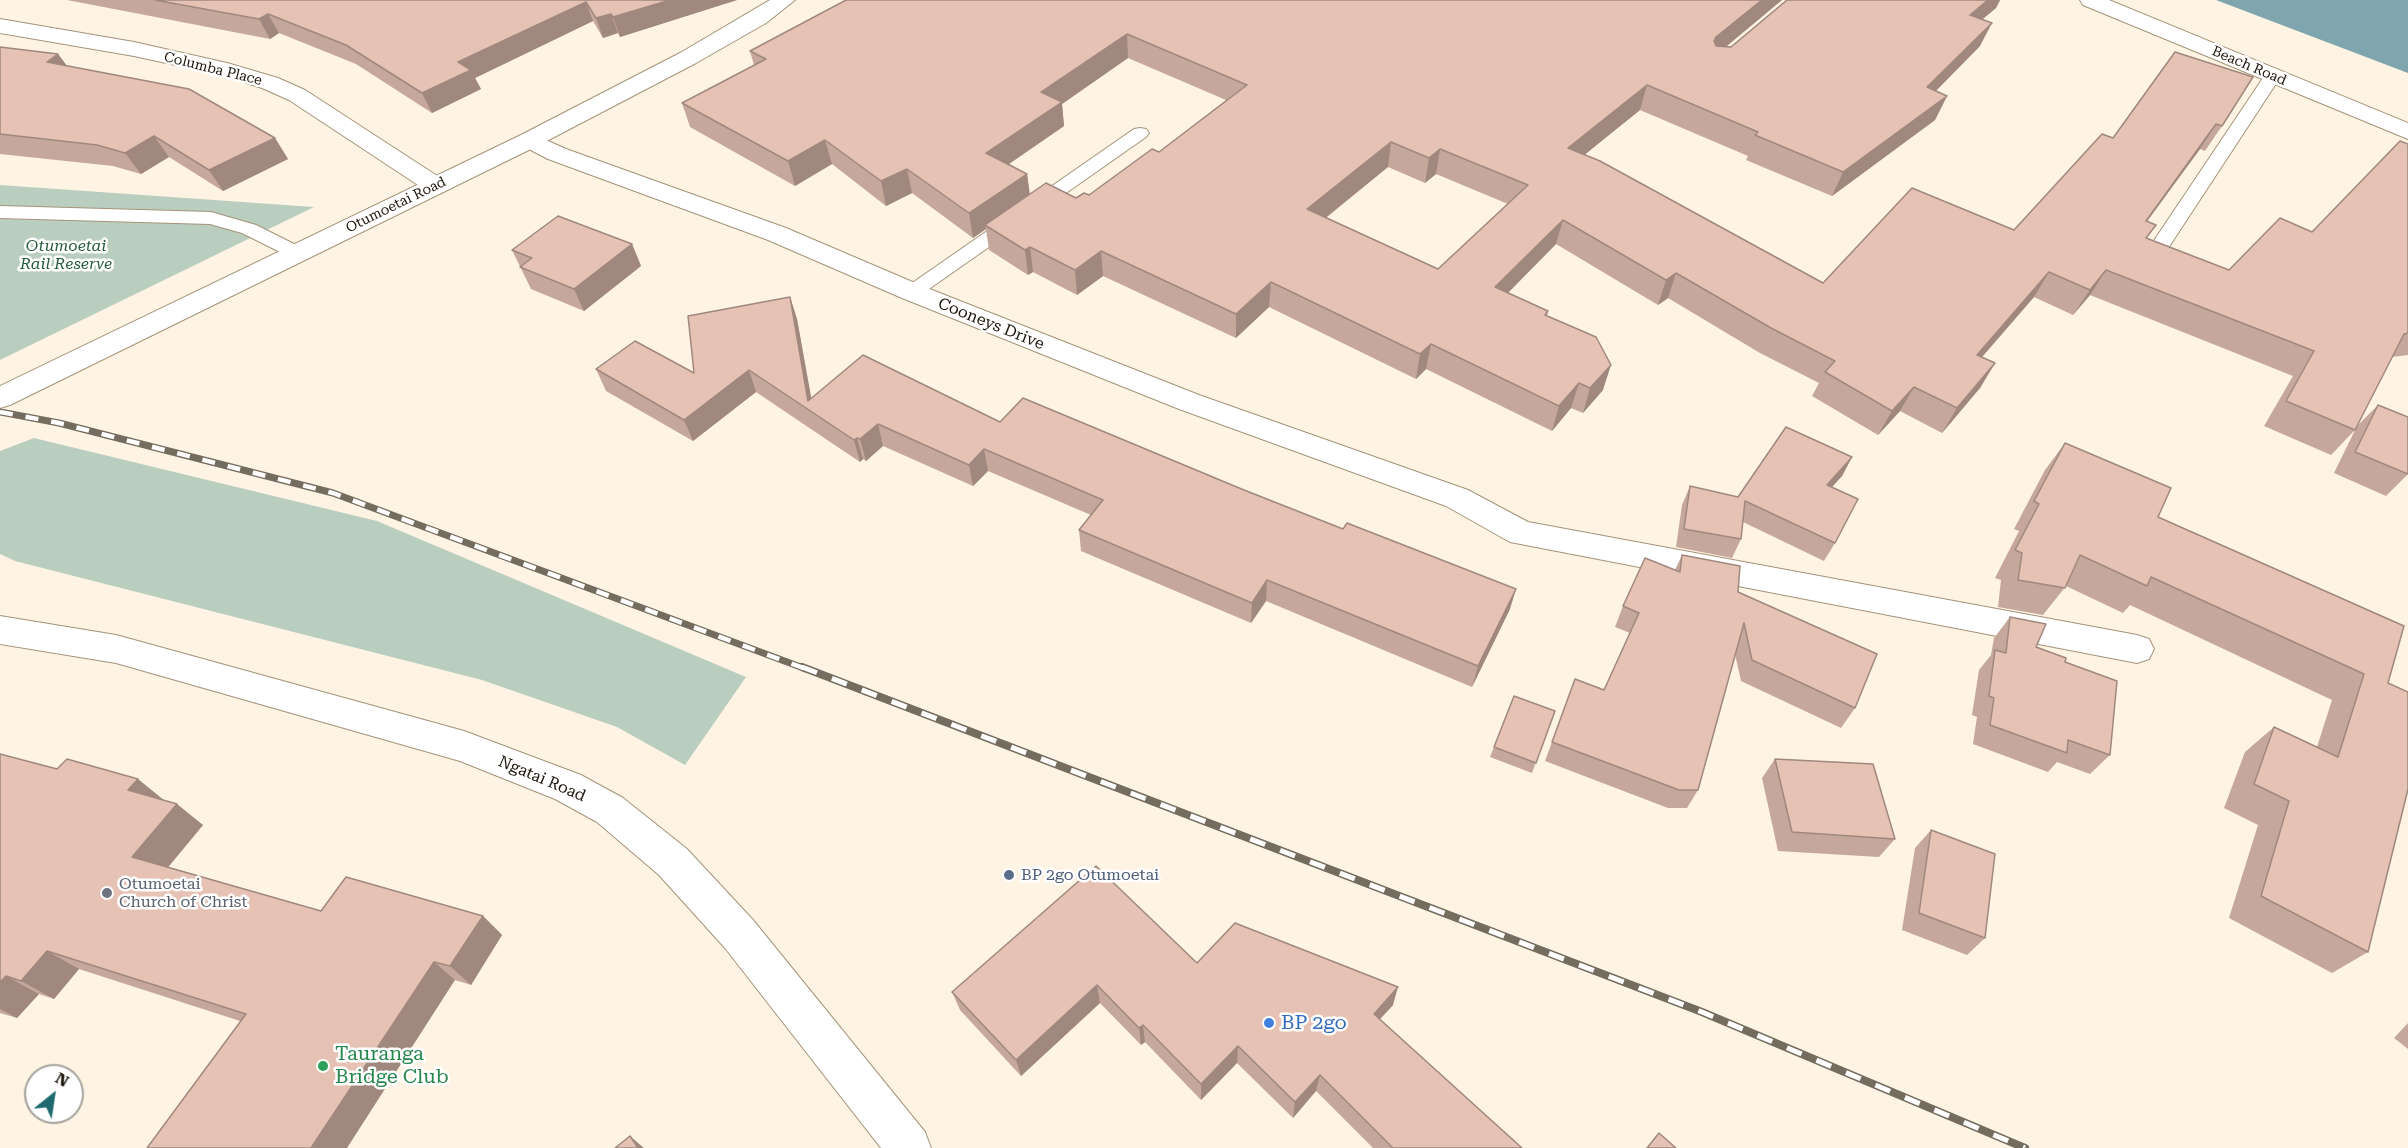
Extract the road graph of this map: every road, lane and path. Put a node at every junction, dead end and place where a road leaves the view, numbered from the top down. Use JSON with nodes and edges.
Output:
{"nodes":[{"id":1,"x":784,"y":0,"type":"edge"},
{"id":2,"x":2091,"y":0,"type":"edge"},
{"id":3,"x":0,"y":26,"type":"edge"},
{"id":4,"x":2274,"y":76,"type":"junction"},
{"id":5,"x":2408,"y":132,"type":"edge"},
{"id":6,"x":1140,"y":133,"type":"dead end"},
{"id":7,"x":530,"y":140,"type":"junction"},
{"id":8,"x":435,"y":186,"type":"junction"},
{"id":9,"x":0,"y":212,"type":"edge"},
{"id":10,"x":2158,"y":249,"type":"edge"},
{"id":11,"x":297,"y":253,"type":"junction"},
{"id":12,"x":912,"y":292,"type":"junction"},
{"id":13,"x":0,"y":398,"type":"edge"},
{"id":14,"x":0,"y":612,"type":"edge"},
{"id":15,"x":17,"y":632,"type":"edge"},
{"id":16,"x":2137,"y":650,"type":"dead end"},
{"id":17,"x":909,"y":1148,"type":"edge"}],
"edges":[{"from":1,"to":7,"type":"street","name":"Otumoetai Road"},
{"from":2,"to":4,"type":"street","name":"Beach Road"},
{"from":3,"to":8,"type":"street","name":"Columba Place"},
{"from":4,"to":5,"type":"street","name":"Beach Road"},
{"from":4,"to":10,"type":"lane"},
{"from":6,"to":12,"type":"lane"},
{"from":7,"to":8,"type":"street","name":"Otumoetai Road"},
{"from":7,"to":12,"type":"street","name":"Cooneys Drive"},
{"from":8,"to":11,"type":"street","name":"Otumoetai Road"},
{"from":9,"to":11,"type":"lane"},
{"from":11,"to":13,"type":"street","name":"Otumoetai Road"},
{"from":12,"to":16,"type":"street","name":"Cooneys Drive"},
{"from":14,"to":15,"type":"street","name":"Ngatai Road"},
{"from":15,"to":17,"type":"street","name":"Ngatai Road"}]}
